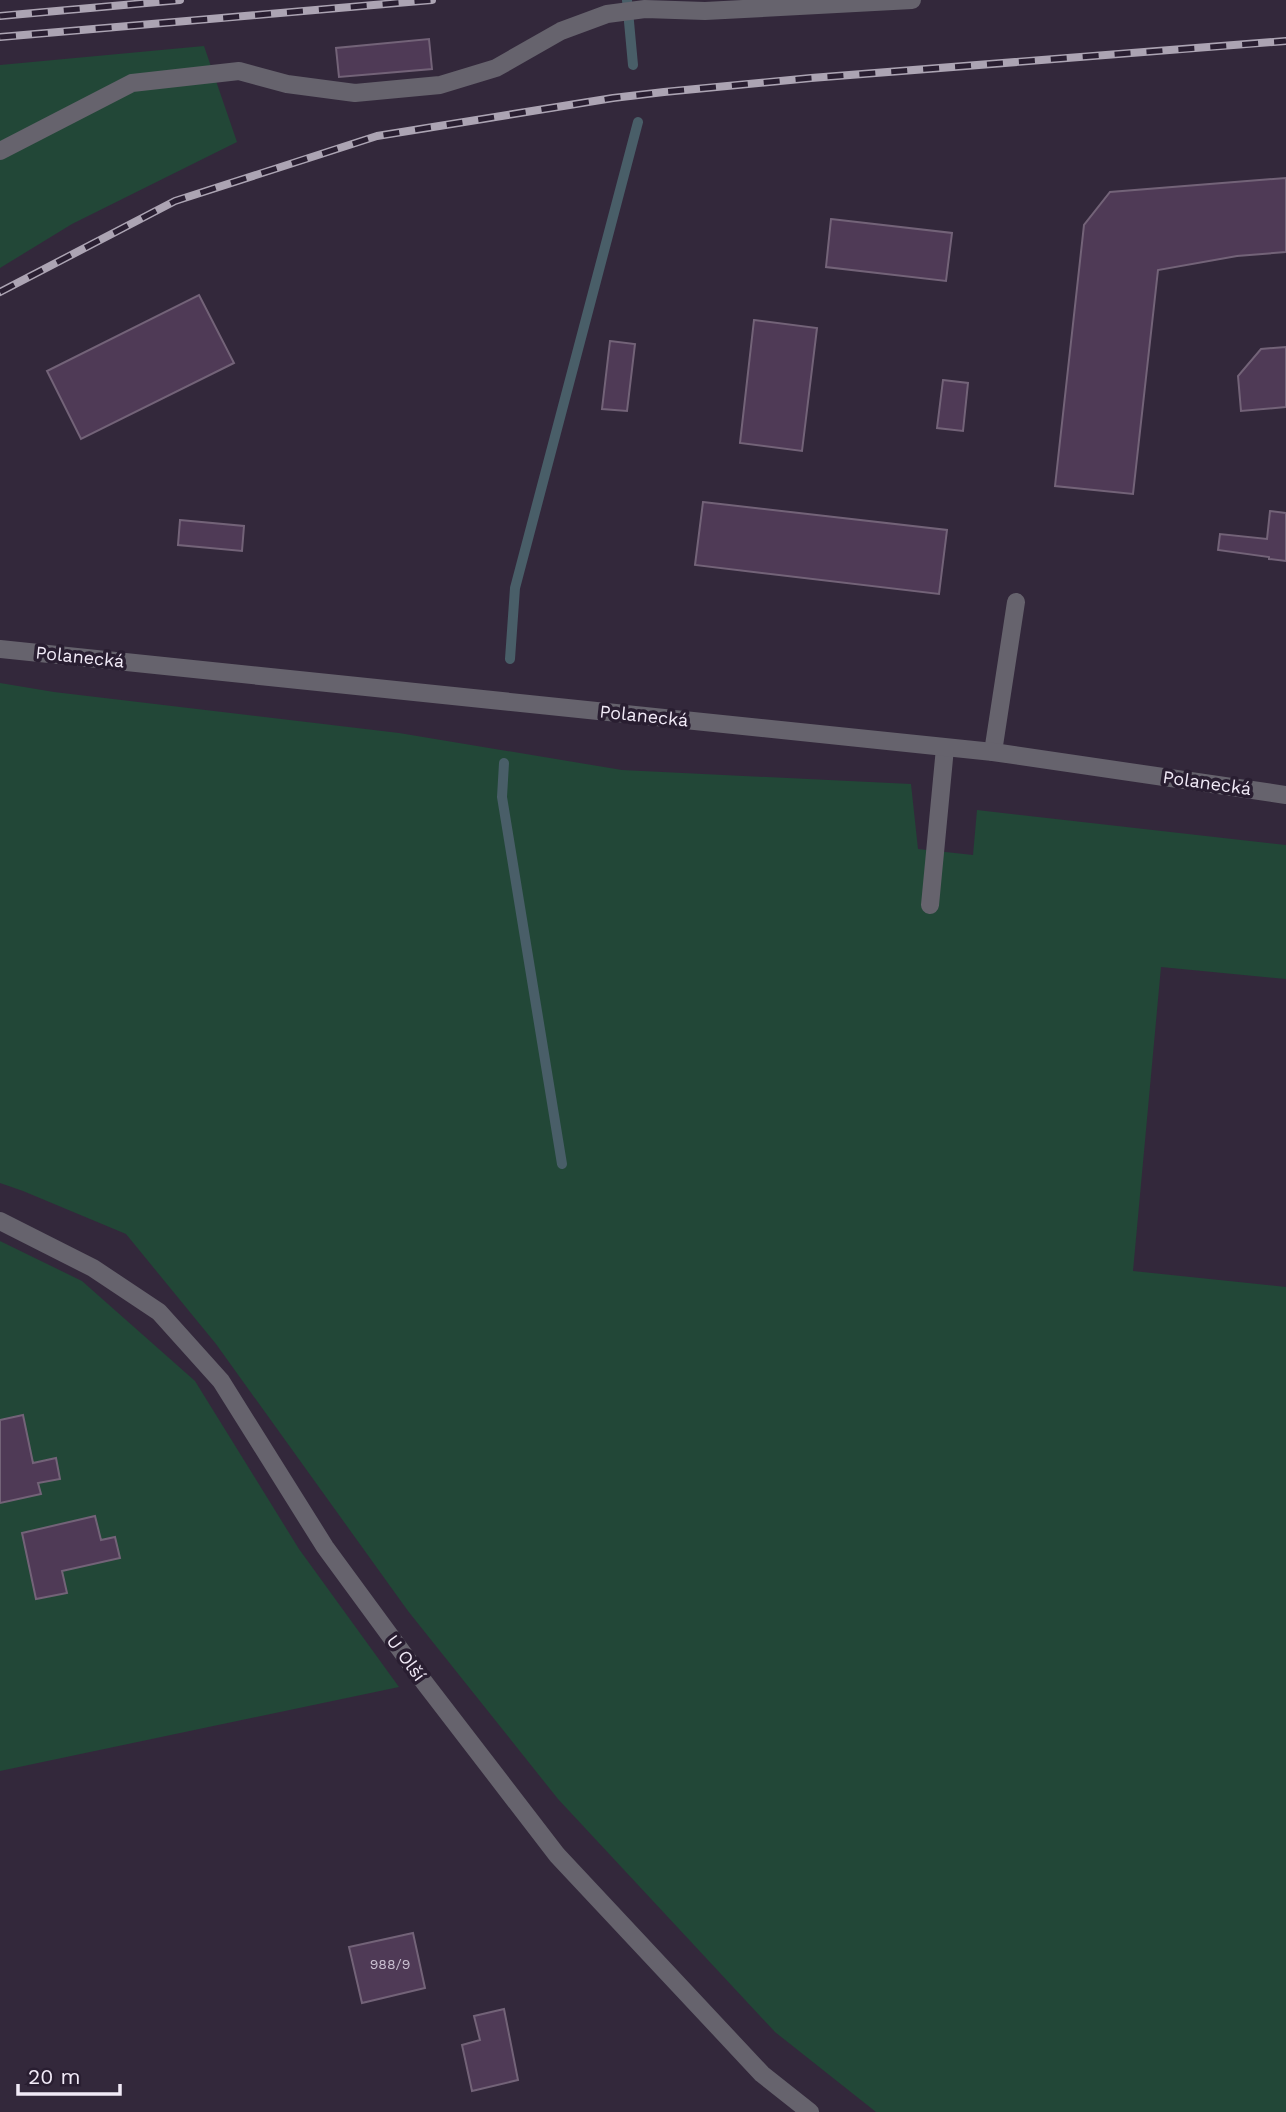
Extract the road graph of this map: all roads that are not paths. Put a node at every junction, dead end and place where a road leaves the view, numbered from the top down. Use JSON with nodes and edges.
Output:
{"nodes":[{"id":1,"x":912,"y":0,"type":"edge"},
{"id":2,"x":0,"y":151,"type":"edge"},
{"id":3,"x":1016,"y":603,"type":"dead end"},
{"id":4,"x":0,"y":649,"type":"edge"},
{"id":5,"x":945,"y":748,"type":"junction"},
{"id":6,"x":993,"y":752,"type":"junction"},
{"id":7,"x":1286,"y":795,"type":"edge"},
{"id":8,"x":930,"y":905,"type":"dead end"},
{"id":9,"x":0,"y":1221,"type":"edge"},
{"id":10,"x":810,"y":2112,"type":"edge"}],
"edges":[{"from":1,"to":2,"type":"street"},
{"from":3,"to":6,"type":"street"},
{"from":4,"to":5,"type":"street","name":"Polanecká"},
{"from":5,"to":6,"type":"street","name":"Polanecká"},
{"from":5,"to":8,"type":"street"},
{"from":6,"to":7,"type":"street","name":"Polanecká"},
{"from":9,"to":10,"type":"street","name":"U Olší"}]}
